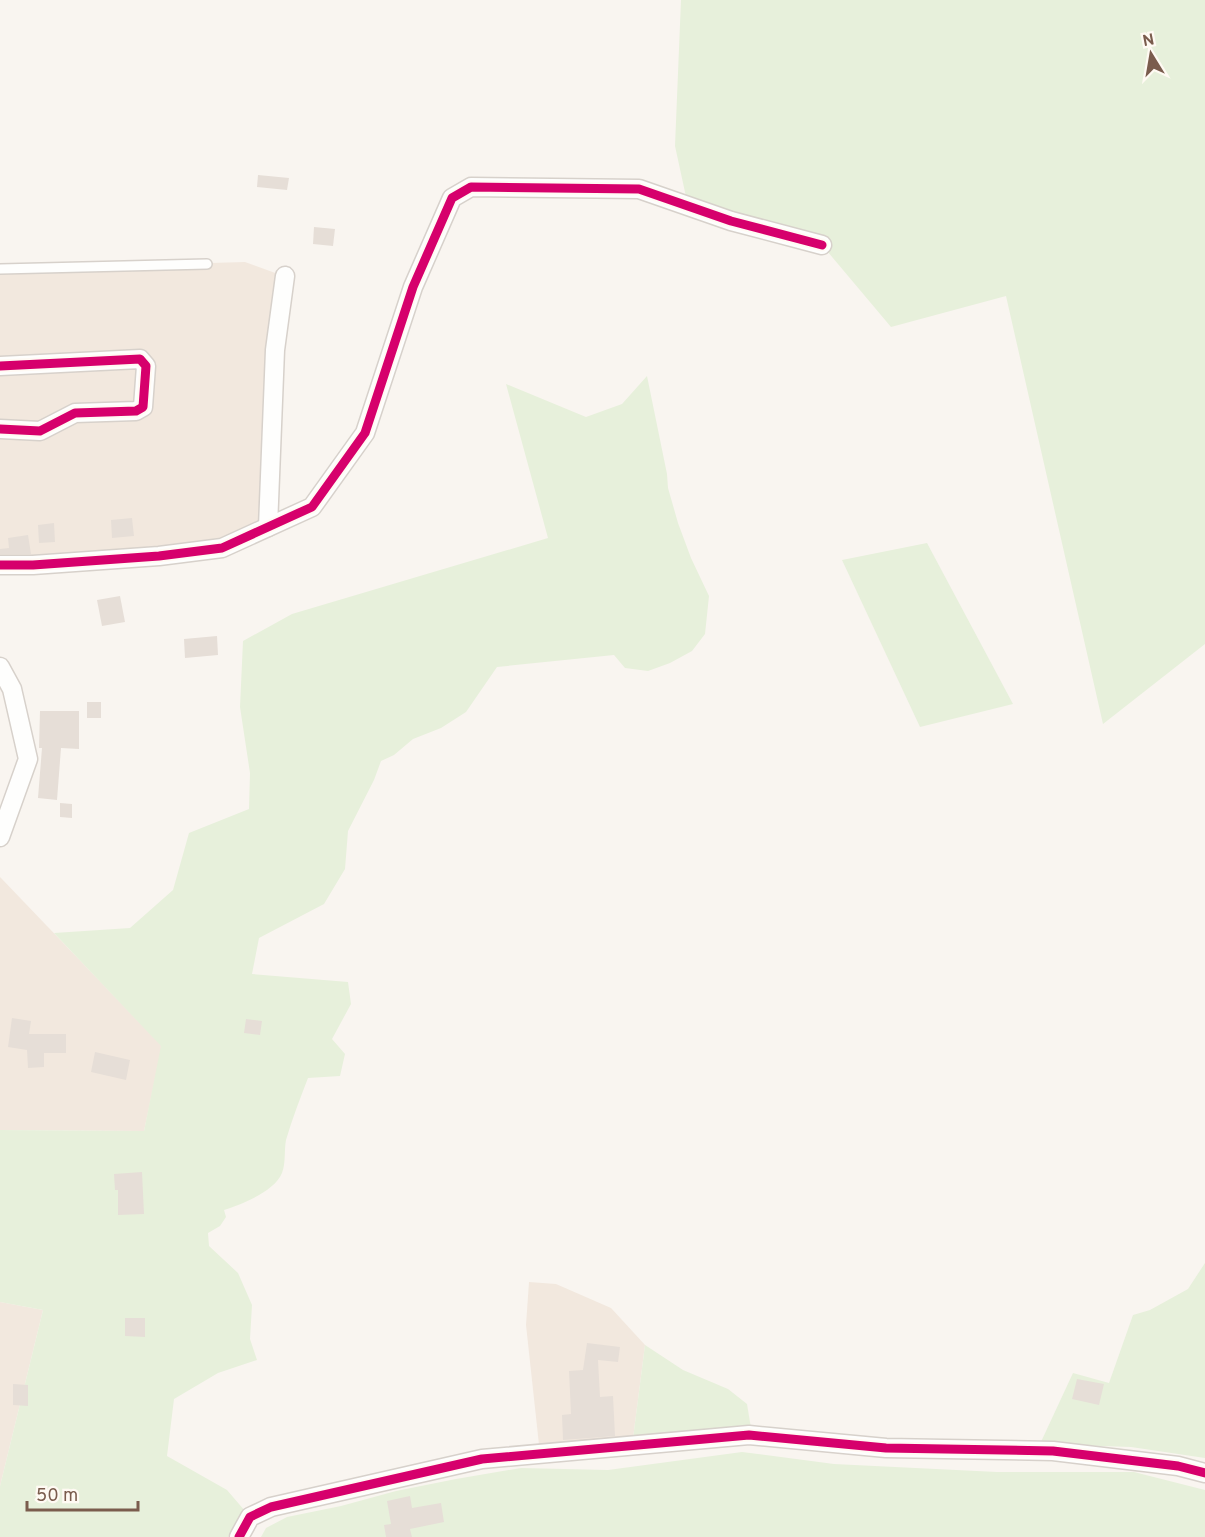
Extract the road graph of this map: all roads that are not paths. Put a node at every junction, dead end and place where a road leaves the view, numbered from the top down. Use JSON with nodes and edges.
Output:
{"nodes":[{"id":1,"x":822,"y":245,"type":"dead end"},
{"id":2,"x":207,"y":264,"type":"dead end"},
{"id":3,"x":0,"y":269,"type":"edge"},
{"id":4,"x":285,"y":276,"type":"dead end"},
{"id":5,"x":0,"y":366,"type":"edge"},
{"id":6,"x":0,"y":429,"type":"edge"},
{"id":7,"x":268,"y":527,"type":"junction"},
{"id":8,"x":0,"y":566,"type":"edge"},
{"id":9,"x":0,"y":668,"type":"edge"},
{"id":10,"x":0,"y":837,"type":"edge"},
{"id":11,"x":1205,"y":1473,"type":"edge"},
{"id":12,"x":239,"y":1537,"type":"edge"}],
"edges":[{"from":1,"to":7,"type":"street"},
{"from":2,"to":3,"type":"lane"},
{"from":4,"to":7,"type":"street"},
{"from":5,"to":6,"type":"street"},
{"from":7,"to":8,"type":"street"},
{"from":9,"to":10,"type":"street"},
{"from":11,"to":12,"type":"street"}]}
